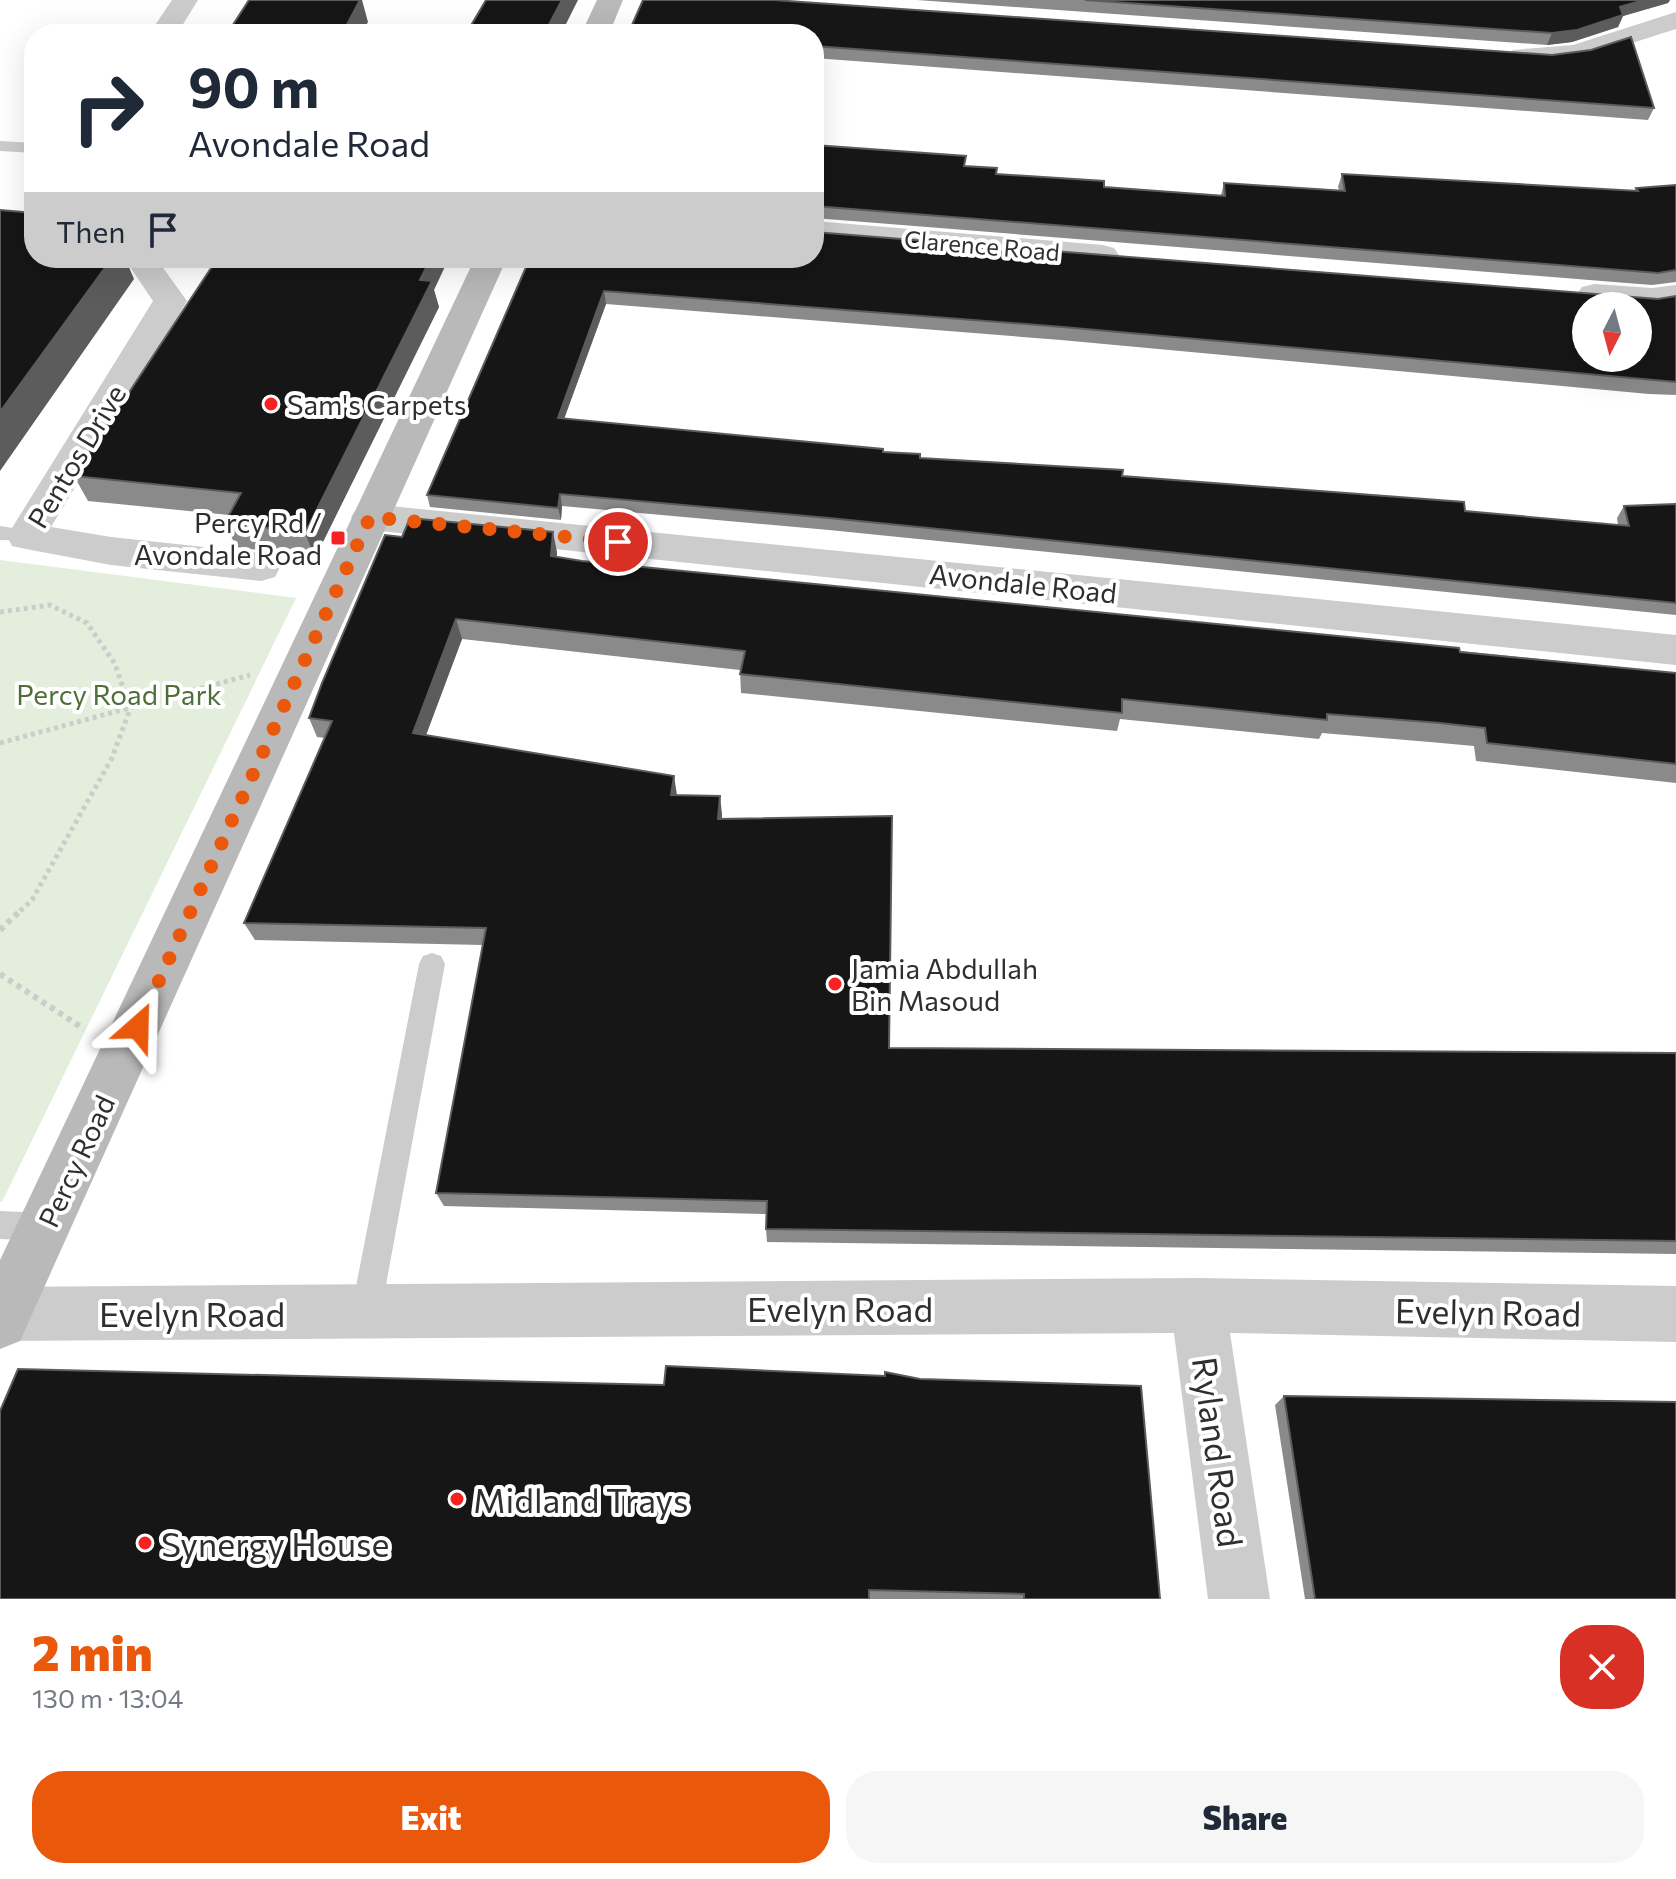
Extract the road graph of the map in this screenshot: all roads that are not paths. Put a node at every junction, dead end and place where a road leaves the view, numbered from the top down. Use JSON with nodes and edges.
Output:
{"nodes":[{"id":1,"x":185,"y":0,"type":"edge"},
{"id":2,"x":610,"y":0,"type":"edge"},
{"id":3,"x":1676,"y":20,"type":"edge"},
{"id":4,"x":169,"y":24,"type":"edge"},
{"id":5,"x":599,"y":24,"type":"edge"},
{"id":6,"x":1503,"y":54,"type":"edge"},
{"id":7,"x":0,"y":146,"type":"edge"},
{"id":8,"x":24,"y":147,"type":"edge"},
{"id":9,"x":824,"y":232,"type":"edge"},
{"id":10,"x":1136,"y":257,"type":"edge"},
{"id":11,"x":147,"y":268,"type":"edge"},
{"id":12,"x":486,"y":268,"type":"edge"},
{"id":13,"x":1558,"y":291,"type":"edge"},
{"id":14,"x":1676,"y":295,"type":"edge"},
{"id":15,"x":370,"y":517,"type":"junction"},
{"id":16,"x":13,"y":535,"type":"edge"},
{"id":17,"x":261,"y":567,"type":"dead end"},
{"id":18,"x":1676,"y":650,"type":"edge"},
{"id":19,"x":432,"y":964,"type":"dead end"},
{"id":20,"x":0,"y":1225,"type":"edge"},
{"id":21,"x":45,"y":1227,"type":"junction"},
{"id":22,"x":1198,"y":1305,"type":"junction"},
{"id":23,"x":366,"y":1312,"type":"junction"},
{"id":24,"x":1676,"y":1314,"type":"edge"},
{"id":25,"x":2,"y":1318,"type":"edge"},
{"id":26,"x":1239,"y":1599,"type":"edge"}],
"edges":[{"from":1,"to":4,"type":"street"},
{"from":2,"to":5,"type":"street"},
{"from":3,"to":6,"type":"street"},
{"from":7,"to":8,"type":"lane"},
{"from":9,"to":10,"type":"street","name":"Clarence Road"},
{"from":11,"to":16,"type":"street","name":"Pentos Drive"},
{"from":12,"to":15,"type":"street","name":"Percy Road"},
{"from":13,"to":14,"type":"street"},
{"from":15,"to":18,"type":"street","name":"Avondale Road"},
{"from":15,"to":21,"type":"street","name":"Percy Road"},
{"from":16,"to":17,"type":"street","name":"Pentos Drive"},
{"from":19,"to":23,"type":"lane"},
{"from":20,"to":21,"type":"lane"},
{"from":21,"to":25,"type":"street","name":"Percy Road"},
{"from":22,"to":23,"type":"street","name":"Evelyn Road"},
{"from":22,"to":24,"type":"street","name":"Evelyn Road"},
{"from":22,"to":26,"type":"street","name":"Ryland Road"},
{"from":23,"to":25,"type":"street","name":"Evelyn Road"}]}
